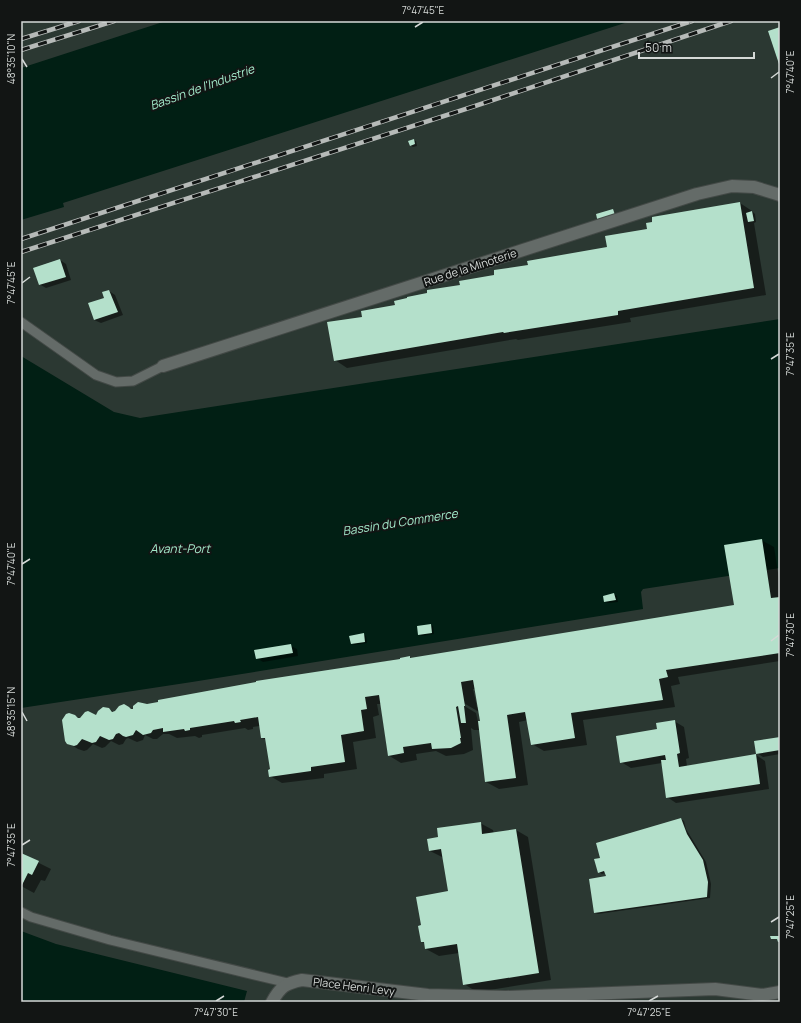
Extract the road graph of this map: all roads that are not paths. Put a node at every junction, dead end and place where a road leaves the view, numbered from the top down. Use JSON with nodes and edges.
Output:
{"nodes":[{"id":1,"x":780,"y":195,"type":"edge"},
{"id":2,"x":21,"y":322,"type":"edge"},
{"id":3,"x":163,"y":366,"type":"joint"},
{"id":4,"x":21,"y":912,"type":"edge"},
{"id":5,"x":288,"y":983,"type":"junction"},
{"id":6,"x":780,"y":992,"type":"edge"},
{"id":7,"x":272,"y":1002,"type":"edge"}],
"edges":[{"from":1,"to":3,"type":"street","name":"Rue de la Minoterie"},
{"from":2,"to":3,"type":"lane"},
{"from":4,"to":5,"type":"lane"},
{"from":5,"to":6,"type":"street","name":"Place Henri Levy"},
{"from":5,"to":7,"type":"street"}]}
